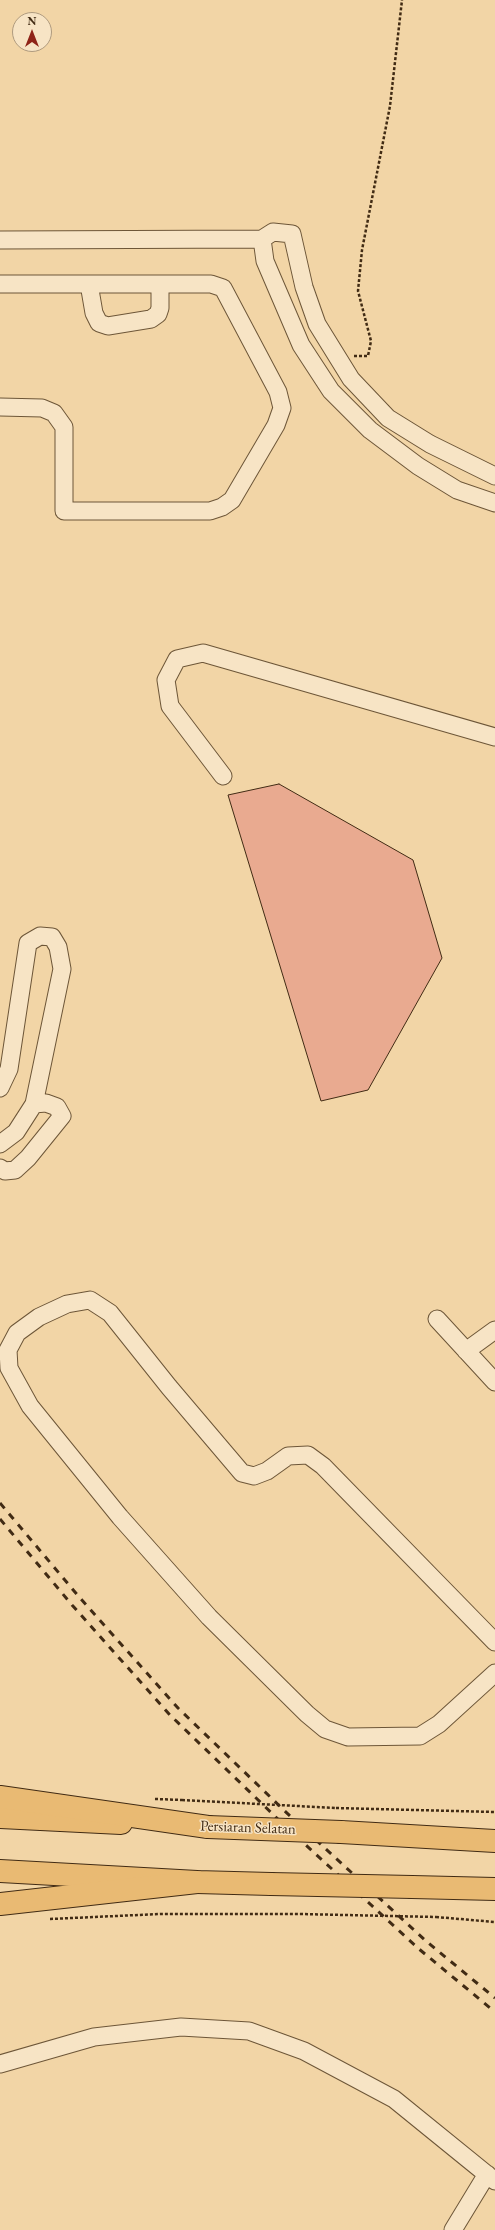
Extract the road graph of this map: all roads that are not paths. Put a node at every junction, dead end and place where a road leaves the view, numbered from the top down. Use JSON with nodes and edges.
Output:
{"nodes":[{"id":1,"x":262,"y":239,"type":"junction"},
{"id":2,"x":0,"y":240,"type":"edge"},
{"id":3,"x":0,"y":284,"type":"edge"},
{"id":4,"x":89,"y":284,"type":"junction"},
{"id":5,"x":160,"y":284,"type":"junction"},
{"id":6,"x":0,"y":407,"type":"edge"},
{"id":7,"x":495,"y":476,"type":"edge"},
{"id":8,"x":495,"y":503,"type":"edge"},
{"id":9,"x":495,"y":737,"type":"edge"},
{"id":10,"x":223,"y":776,"type":"dead end"},
{"id":11,"x":0,"y":1088,"type":"edge"},
{"id":12,"x":34,"y":1104,"type":"junction"},
{"id":13,"x":0,"y":1144,"type":"edge"},
{"id":14,"x":0,"y":1168,"type":"edge"},
{"id":15,"x":437,"y":1319,"type":"dead end"},
{"id":16,"x":495,"y":1330,"type":"edge"},
{"id":17,"x":466,"y":1351,"type":"junction"},
{"id":18,"x":495,"y":1382,"type":"edge"},
{"id":19,"x":495,"y":1642,"type":"edge"},
{"id":20,"x":495,"y":1674,"type":"edge"},
{"id":21,"x":0,"y":1797,"type":"edge"},
{"id":22,"x":0,"y":1817,"type":"edge"},
{"id":23,"x":208,"y":1827,"type":"junction"},
{"id":24,"x":495,"y":1841,"type":"edge"},
{"id":25,"x":0,"y":1871,"type":"edge"},
{"id":26,"x":198,"y":1882,"type":"junction"},
{"id":27,"x":495,"y":1889,"type":"edge"},
{"id":28,"x":0,"y":1904,"type":"edge"},
{"id":29,"x":0,"y":2064,"type":"edge"},
{"id":30,"x":491,"y":2178,"type":"edge"},
{"id":31,"x":453,"y":2230,"type":"edge"}],
"edges":[{"from":1,"to":2,"type":"street"},
{"from":1,"to":7,"type":"street"},
{"from":1,"to":8,"type":"street"},
{"from":3,"to":4,"type":"street"},
{"from":4,"to":5,"type":"street"},
{"from":4,"to":5,"type":"street"},
{"from":5,"to":6,"type":"street"},
{"from":9,"to":10,"type":"street"},
{"from":11,"to":12,"type":"street"},
{"from":12,"to":13,"type":"street"},
{"from":12,"to":14,"type":"street"},
{"from":15,"to":17,"type":"street"},
{"from":16,"to":17,"type":"street"},
{"from":17,"to":18,"type":"street"},
{"from":19,"to":20,"type":"street"},
{"from":21,"to":23,"type":"main road"},
{"from":22,"to":23,"type":"main road","name":"Persiaran Selatan"},
{"from":23,"to":24,"type":"main road","name":"Persiaran Selatan","bridge":true},
{"from":25,"to":26,"type":"main road"},
{"from":26,"to":27,"type":"main road","bridge":true},
{"from":26,"to":28,"type":"main road"},
{"from":29,"to":30,"type":"street"},
{"from":30,"to":31,"type":"street"}]}
